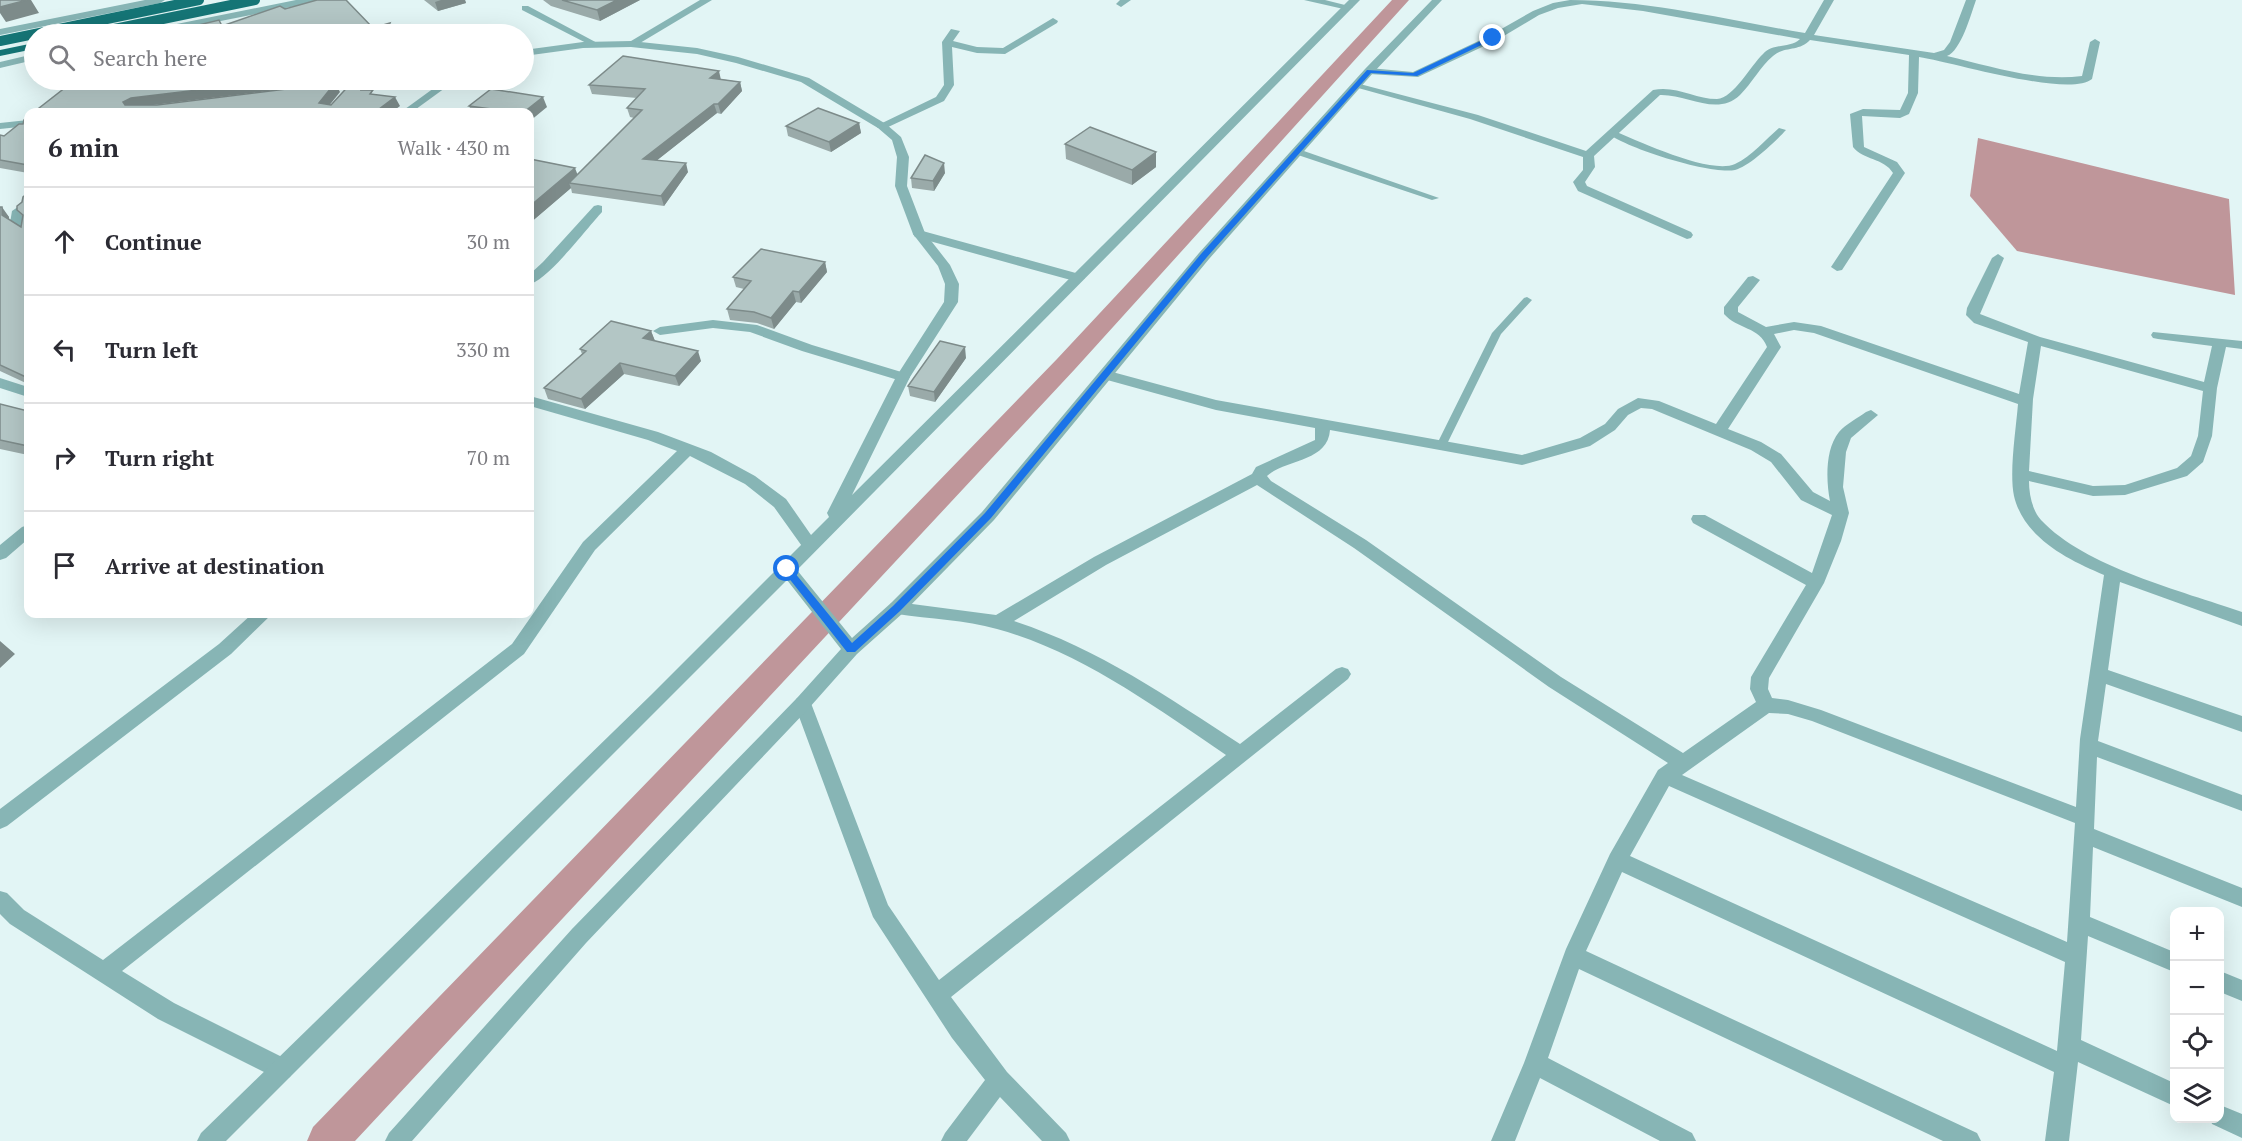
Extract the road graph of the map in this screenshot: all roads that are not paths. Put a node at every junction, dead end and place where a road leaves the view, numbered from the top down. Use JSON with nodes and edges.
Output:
{"nodes":[{"id":1,"x":160,"y":0,"type":"edge"},
{"id":2,"x":189,"y":0,"type":"edge"},
{"id":3,"x":199,"y":0,"type":"edge"},
{"id":4,"x":255,"y":0,"type":"edge"},
{"id":5,"x":311,"y":0,"type":"edge"},
{"id":6,"x":706,"y":0,"type":"edge"},
{"id":7,"x":1309,"y":0,"type":"edge"},
{"id":8,"x":1437,"y":0,"type":"edge"},
{"id":9,"x":1829,"y":0,"type":"edge"},
{"id":10,"x":1971,"y":0,"type":"edge"},
{"id":11,"x":1582,"y":1,"type":"edge"},
{"id":12,"x":1624,"y":2,"type":"edge"},
{"id":13,"x":1351,"y":4,"type":"edge"},
{"id":14,"x":525,"y":8,"type":"dead end"},
{"id":15,"x":1053,"y":21,"type":"dead end"},
{"id":16,"x":197,"y":23,"type":"junction"},
{"id":17,"x":40,"y":24,"type":"edge"},
{"id":18,"x":83,"y":24,"type":"edge"},
{"id":19,"x":139,"y":24,"type":"edge"},
{"id":20,"x":192,"y":24,"type":"edge"},
{"id":21,"x":24,"y":27,"type":"edge"},
{"id":22,"x":955,"y":31,"type":"dead end"},
{"id":23,"x":0,"y":32,"type":"edge"},
{"id":24,"x":24,"y":36,"type":"edge"},
{"id":25,"x":1808,"y":37,"type":"junction"},
{"id":26,"x":0,"y":41,"type":"edge"},
{"id":27,"x":947,"y":42,"type":"junction"},
{"id":28,"x":2095,"y":42,"type":"dead end"},
{"id":29,"x":631,"y":44,"type":"junction"},
{"id":30,"x":597,"y":45,"type":"junction"},
{"id":31,"x":24,"y":48,"type":"edge"},
{"id":32,"x":534,"y":51,"type":"edge"},
{"id":33,"x":0,"y":53,"type":"edge"},
{"id":34,"x":1914,"y":54,"type":"junction"},
{"id":35,"x":1934,"y":56,"type":"junction"},
{"id":36,"x":24,"y":59,"type":"edge"},
{"id":37,"x":0,"y":65,"type":"edge"},
{"id":38,"x":1369,"y":71,"type":"junction"},
{"id":39,"x":1356,"y":86,"type":"junction"},
{"id":40,"x":315,"y":90,"type":"edge"},
{"id":41,"x":350,"y":90,"type":"edge"},
{"id":42,"x":437,"y":90,"type":"edge"},
{"id":43,"x":300,"y":92,"type":"edge"},
{"id":44,"x":343,"y":99,"type":"edge"},
{"id":45,"x":412,"y":108,"type":"edge"},
{"id":46,"x":24,"y":124,"type":"edge"},
{"id":47,"x":5,"y":126,"type":"edge"},
{"id":48,"x":882,"y":126,"type":"junction"},
{"id":49,"x":24,"y":128,"type":"edge"},
{"id":50,"x":1782,"y":130,"type":"dead end"},
{"id":51,"x":1611,"y":133,"type":"junction"},
{"id":52,"x":1298,"y":152,"type":"junction"},
{"id":53,"x":1588,"y":155,"type":"junction"},
{"id":54,"x":1435,"y":198,"type":"dead end"},
{"id":55,"x":24,"y":207,"type":"edge"},
{"id":56,"x":598,"y":209,"type":"dead end"},
{"id":57,"x":24,"y":228,"type":"edge"},
{"id":58,"x":919,"y":234,"type":"junction"},
{"id":59,"x":1687,"y":235,"type":"dead end"},
{"id":60,"x":1998,"y":258,"type":"dead end"},
{"id":61,"x":1837,"y":267,"type":"dead end"},
{"id":62,"x":534,"y":277,"type":"edge"},
{"id":63,"x":1078,"y":278,"type":"junction"},
{"id":64,"x":1753,"y":280,"type":"dead end"},
{"id":65,"x":1527,"y":300,"type":"dead end"},
{"id":66,"x":660,"y":331,"type":"dead end"},
{"id":67,"x":1766,"y":331,"type":"junction"},
{"id":68,"x":2158,"y":335,"type":"dead end"},
{"id":69,"x":2035,"y":340,"type":"junction"},
{"id":70,"x":2220,"y":343,"type":"junction"},
{"id":71,"x":2242,"y":345,"type":"edge"},
{"id":72,"x":1105,"y":375,"type":"junction"},
{"id":73,"x":903,"y":376,"type":"junction"},
{"id":74,"x":0,"y":383,"type":"edge"},
{"id":75,"x":2210,"y":388,"type":"junction"},
{"id":76,"x":24,"y":391,"type":"edge"},
{"id":77,"x":2024,"y":401,"type":"junction"},
{"id":78,"x":534,"y":402,"type":"edge"},
{"id":79,"x":1870,"y":415,"type":"dead end"},
{"id":80,"x":1323,"y":425,"type":"junction"},
{"id":81,"x":1719,"y":431,"type":"junction"},
{"id":82,"x":1441,"y":446,"type":"junction"},
{"id":83,"x":688,"y":449,"type":"junction"},
{"id":84,"x":2022,"y":474,"type":"junction"},
{"id":85,"x":1259,"y":477,"type":"junction"},
{"id":86,"x":1841,"y":513,"type":"junction"},
{"id":87,"x":1699,"y":519,"type":"dead end"},
{"id":88,"x":828,"y":527,"type":"junction"},
{"id":89,"x":24,"y":534,"type":"edge"},
{"id":90,"x":810,"y":545,"type":"junction"},
{"id":91,"x":0,"y":554,"type":"edge"},
{"id":92,"x":787,"y":569,"type":"junction"},
{"id":93,"x":2113,"y":572,"type":"junction"},
{"id":94,"x":1816,"y":583,"type":"junction"},
{"id":95,"x":897,"y":608,"type":"junction"},
{"id":96,"x":259,"y":618,"type":"edge"},
{"id":97,"x":2242,"y":619,"type":"edge"},
{"id":98,"x":998,"y":622,"type":"junction"},
{"id":99,"x":847,"y":644,"type":"junction"},
{"id":100,"x":1342,"y":674,"type":"dead end"},
{"id":101,"x":2099,"y":675,"type":"junction"},
{"id":102,"x":803,"y":703,"type":"junction"},
{"id":103,"x":1767,"y":705,"type":"junction"},
{"id":104,"x":2242,"y":724,"type":"edge"},
{"id":105,"x":2089,"y":746,"type":"junction"},
{"id":106,"x":1239,"y":754,"type":"junction"},
{"id":107,"x":1682,"y":762,"type":"junction"},
{"id":108,"x":1665,"y":776,"type":"junction"},
{"id":109,"x":2242,"y":803,"type":"edge"},
{"id":110,"x":0,"y":819,"type":"edge"},
{"id":111,"x":2083,"y":826,"type":"junction"},
{"id":112,"x":1617,"y":860,"type":"junction"},
{"id":113,"x":2242,"y":898,"type":"edge"},
{"id":114,"x":0,"y":900,"type":"edge"},
{"id":115,"x":2079,"y":922,"type":"junction"},
{"id":116,"x":1573,"y":956,"type":"junction"},
{"id":117,"x":2075,"y":957,"type":"junction"},
{"id":118,"x":2173,"y":961,"type":"edge"},
{"id":119,"x":103,"y":973,"type":"junction"},
{"id":120,"x":2224,"y":983,"type":"edge"},
{"id":121,"x":2242,"y":991,"type":"edge"},
{"id":122,"x":938,"y":995,"type":"junction"},
{"id":123,"x":2067,"y":1056,"type":"junction"},
{"id":124,"x":1535,"y":1063,"type":"junction"},
{"id":125,"x":282,"y":1069,"type":"junction"},
{"id":126,"x":999,"y":1080,"type":"junction"},
{"id":127,"x":2170,"y":1093,"type":"edge"},
{"id":128,"x":2224,"y":1118,"type":"edge"},
{"id":129,"x":2242,"y":1126,"type":"edge"},
{"id":130,"x":209,"y":1141,"type":"edge"},
{"id":131,"x":397,"y":1141,"type":"edge"},
{"id":132,"x":953,"y":1141,"type":"edge"},
{"id":133,"x":1058,"y":1141,"type":"edge"},
{"id":134,"x":1503,"y":1141,"type":"edge"},
{"id":135,"x":1684,"y":1141,"type":"edge"},
{"id":136,"x":1969,"y":1141,"type":"edge"},
{"id":137,"x":2057,"y":1141,"type":"edge"}],
"edges":[{"from":1,"to":17,"type":"street"},
{"from":2,"to":16,"type":"street"},
{"from":3,"to":18,"type":"highway","bridge":true},
{"from":4,"to":19,"type":"highway","bridge":true},
{"from":5,"to":16,"type":"street"},
{"from":6,"to":29,"type":"street"},
{"from":7,"to":13,"type":"street"},
{"from":8,"to":38,"type":"street"},
{"from":9,"to":25,"type":"street"},
{"from":10,"to":35,"type":"street"},
{"from":11,"to":12,"type":"street"},
{"from":11,"to":38,"type":"street"},
{"from":12,"to":25,"type":"street"},
{"from":13,"to":63,"type":"street"},
{"from":14,"to":30,"type":"lane"},
{"from":15,"to":27,"type":"street"},
{"from":16,"to":20,"type":"street"},
{"from":21,"to":23,"type":"street"},
{"from":22,"to":27,"type":"street"},
{"from":24,"to":26,"type":"highway","bridge":true},
{"from":25,"to":34,"type":"street"},
{"from":25,"to":51,"type":"street"},
{"from":27,"to":48,"type":"street"},
{"from":28,"to":35,"type":"street"},
{"from":29,"to":30,"type":"street"},
{"from":29,"to":48,"type":"street"},
{"from":30,"to":32,"type":"street"},
{"from":31,"to":33,"type":"highway"},
{"from":34,"to":35,"type":"street"},
{"from":34,"to":61,"type":"street"},
{"from":36,"to":37,"type":"street"},
{"from":38,"to":39,"type":"street"},
{"from":39,"to":52,"type":"street"},
{"from":39,"to":53,"type":"street"},
{"from":40,"to":43,"type":"street"},
{"from":41,"to":44,"type":"street"},
{"from":42,"to":45,"type":"street"},
{"from":46,"to":47,"type":"street"},
{"from":47,"to":49,"type":"street"},
{"from":48,"to":58,"type":"street"},
{"from":50,"to":51,"type":"lane"},
{"from":51,"to":53,"type":"street"},
{"from":52,"to":54,"type":"lane"},
{"from":52,"to":72,"type":"street"},
{"from":53,"to":59,"type":"street"},
{"from":55,"to":57,"type":"street"},
{"from":56,"to":62,"type":"street"},
{"from":58,"to":63,"type":"street"},
{"from":58,"to":73,"type":"street"},
{"from":60,"to":69,"type":"street"},
{"from":63,"to":88,"type":"street"},
{"from":64,"to":67,"type":"street"},
{"from":65,"to":82,"type":"lane"},
{"from":66,"to":73,"type":"street"},
{"from":67,"to":77,"type":"street"},
{"from":67,"to":81,"type":"street"},
{"from":68,"to":70,"type":"street"},
{"from":69,"to":75,"type":"street"},
{"from":69,"to":77,"type":"street"},
{"from":70,"to":71,"type":"street"},
{"from":70,"to":75,"type":"street"},
{"from":72,"to":80,"type":"street"},
{"from":72,"to":95,"type":"street"},
{"from":73,"to":88,"type":"street"},
{"from":74,"to":76,"type":"street"},
{"from":75,"to":84,"type":"street"},
{"from":77,"to":84,"type":"street"},
{"from":78,"to":83,"type":"street"},
{"from":79,"to":86,"type":"street"},
{"from":80,"to":82,"type":"street"},
{"from":80,"to":85,"type":"street"},
{"from":81,"to":82,"type":"street"},
{"from":81,"to":86,"type":"street"},
{"from":83,"to":90,"type":"street"},
{"from":83,"to":119,"type":"street"},
{"from":84,"to":93,"type":"street"},
{"from":85,"to":98,"type":"street"},
{"from":85,"to":107,"type":"street"},
{"from":86,"to":94,"type":"street"},
{"from":87,"to":94,"type":"street"},
{"from":88,"to":90,"type":"street"},
{"from":89,"to":91,"type":"street"},
{"from":90,"to":92,"type":"street"},
{"from":92,"to":99,"type":"street"},
{"from":92,"to":125,"type":"street"},
{"from":93,"to":97,"type":"street"},
{"from":93,"to":101,"type":"street"},
{"from":94,"to":103,"type":"street"},
{"from":95,"to":98,"type":"street"},
{"from":95,"to":99,"type":"street"},
{"from":96,"to":110,"type":"street"},
{"from":98,"to":106,"type":"street"},
{"from":99,"to":102,"type":"street"},
{"from":100,"to":106,"type":"street"},
{"from":101,"to":104,"type":"street"},
{"from":101,"to":105,"type":"street"},
{"from":102,"to":122,"type":"street"},
{"from":102,"to":131,"type":"street"},
{"from":103,"to":107,"type":"street"},
{"from":103,"to":111,"type":"street"},
{"from":105,"to":109,"type":"street"},
{"from":105,"to":111,"type":"street"},
{"from":106,"to":122,"type":"street"},
{"from":107,"to":108,"type":"street"},
{"from":108,"to":112,"type":"street"},
{"from":108,"to":117,"type":"street"},
{"from":111,"to":113,"type":"street"},
{"from":111,"to":115,"type":"street"},
{"from":112,"to":116,"type":"street"},
{"from":112,"to":123,"type":"street"},
{"from":114,"to":119,"type":"street"},
{"from":115,"to":117,"type":"street"},
{"from":115,"to":118,"type":"street"},
{"from":116,"to":124,"type":"street"},
{"from":116,"to":136,"type":"street"},
{"from":117,"to":123,"type":"street"},
{"from":119,"to":125,"type":"street"},
{"from":120,"to":121,"type":"street"},
{"from":122,"to":126,"type":"street"},
{"from":123,"to":127,"type":"street"},
{"from":123,"to":137,"type":"street"},
{"from":124,"to":134,"type":"street"},
{"from":124,"to":135,"type":"street"},
{"from":125,"to":130,"type":"street"},
{"from":126,"to":132,"type":"street"},
{"from":126,"to":133,"type":"street"},
{"from":128,"to":129,"type":"street"}]}
